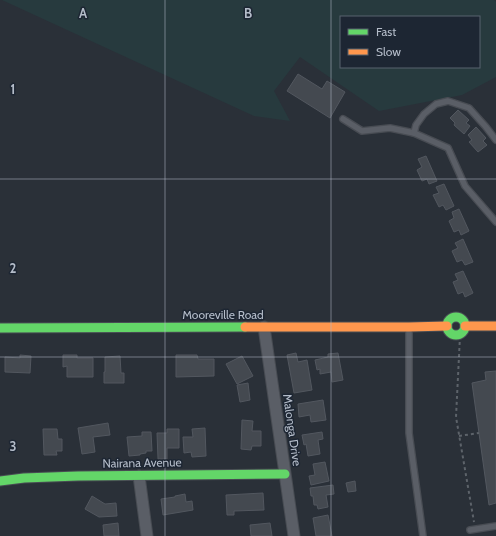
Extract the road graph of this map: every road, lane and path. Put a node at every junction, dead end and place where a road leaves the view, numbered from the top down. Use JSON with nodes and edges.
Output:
{"nodes":[{"id":1,"x":343,"y":119,"type":"dead end"},
{"id":2,"x":414,"y":133,"type":"junction"},
{"id":3,"x":496,"y":140,"type":"edge"},
{"id":4,"x":496,"y":222,"type":"edge"},
{"id":5,"x":447,"y":326,"type":"junction"},
{"id":6,"x":496,"y":326,"type":"edge"},
{"id":7,"x":264,"y":327,"type":"junction"},
{"id":8,"x":409,"y":327,"type":"junction"},
{"id":9,"x":0,"y":328,"type":"edge"},
{"id":10,"x":463,"y":330,"type":"junction"},
{"id":11,"x":479,"y":434,"type":"dead end"},
{"id":12,"x":459,"y":436,"type":"junction"},
{"id":13,"x":285,"y":474,"type":"junction"},
{"id":14,"x":139,"y":476,"type":"junction"},
{"id":15,"x":0,"y":481,"type":"edge"},
{"id":16,"x":496,"y":526,"type":"edge"},
{"id":17,"x":472,"y":529,"type":"joint"},
{"id":18,"x":147,"y":536,"type":"edge"},
{"id":19,"x":294,"y":536,"type":"edge"},
{"id":20,"x":422,"y":536,"type":"edge"}],
"edges":[{"from":1,"to":2,"type":"lane"},
{"from":2,"to":3,"type":"lane"},
{"from":2,"to":4,"type":"lane"},
{"from":5,"to":8,"type":"main road","name":"Mooreville Road"},
{"from":5,"to":10,"type":"main road"},
{"from":5,"to":10,"type":"main road","name":"Mooreville Road"},
{"from":6,"to":10,"type":"main road"},
{"from":7,"to":8,"type":"main road","name":"Mooreville Road"},
{"from":7,"to":9,"type":"main road","name":"Mooreville Road"},
{"from":7,"to":13,"type":"street","name":"Malonga Drive"},
{"from":8,"to":20,"type":"lane"},
{"from":10,"to":12,"type":"path"},
{"from":11,"to":12,"type":"path"},
{"from":12,"to":17,"type":"path"},
{"from":13,"to":14,"type":"main road","name":"Nairana Avenue"},
{"from":13,"to":19,"type":"street","name":"Malonga Drive"},
{"from":14,"to":15,"type":"main road","name":"Nairana Avenue"},
{"from":14,"to":18,"type":"street"},
{"from":16,"to":17,"type":"lane"}]}
